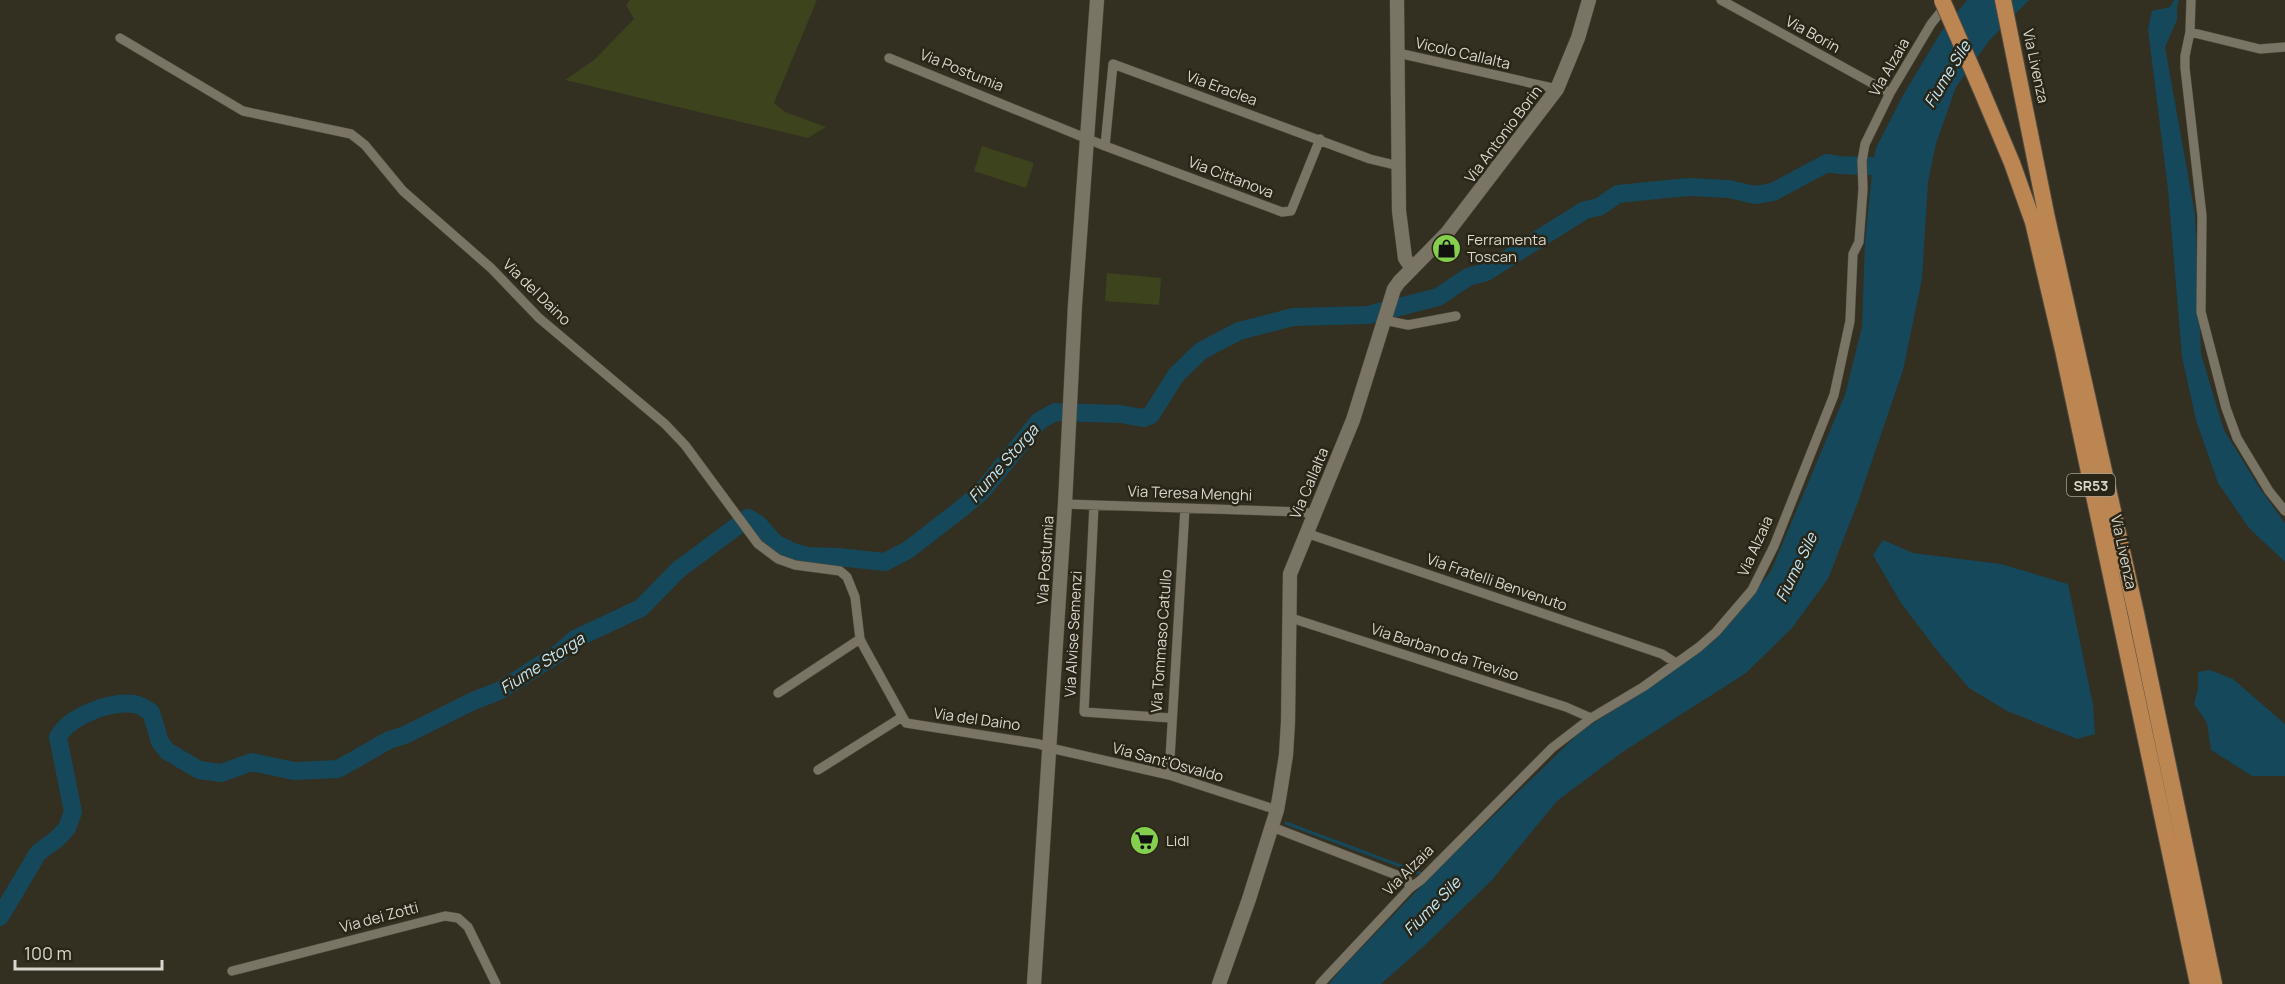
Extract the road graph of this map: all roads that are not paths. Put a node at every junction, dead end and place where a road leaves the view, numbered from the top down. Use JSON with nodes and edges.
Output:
{"nodes":[{"id":1,"x":1097,"y":0,"type":"edge"},
{"id":2,"x":1397,"y":0,"type":"edge"},
{"id":3,"x":1590,"y":0,"type":"edge"},
{"id":4,"x":1721,"y":0,"type":"edge"},
{"id":5,"x":1942,"y":0,"type":"edge"},
{"id":6,"x":1950,"y":0,"type":"edge"},
{"id":7,"x":2004,"y":0,"type":"edge"},
{"id":8,"x":2191,"y":0,"type":"edge"},
{"id":9,"x":2190,"y":32,"type":"junction"},
{"id":10,"x":120,"y":38,"type":"dead end"},
{"id":11,"x":2285,"y":47,"type":"edge"},
{"id":12,"x":1398,"y":53,"type":"junction"},
{"id":13,"x":889,"y":58,"type":"dead end"},
{"id":14,"x":1557,"y":89,"type":"junction"},
{"id":15,"x":1890,"y":93,"type":"junction"},
{"id":16,"x":1089,"y":139,"type":"junction"},
{"id":17,"x":1320,"y":139,"type":"junction"},
{"id":18,"x":1106,"y":146,"type":"junction"},
{"id":19,"x":1399,"y":166,"type":"junction"},
{"id":20,"x":1412,"y":269,"type":"junction"},
{"id":21,"x":1456,"y":316,"type":"dead end"},
{"id":22,"x":1384,"y":320,"type":"junction"},
{"id":23,"x":1065,"y":504,"type":"junction"},
{"id":24,"x":1094,"y":505,"type":"junction"},
{"id":25,"x":1185,"y":508,"type":"junction"},
{"id":26,"x":2285,"y":511,"type":"edge"},
{"id":27,"x":1314,"y":514,"type":"junction"},
{"id":28,"x":1306,"y":533,"type":"junction"},
{"id":29,"x":1288,"y":616,"type":"junction"},
{"id":30,"x":860,"y":639,"type":"junction"},
{"id":31,"x":1676,"y":663,"type":"junction"},
{"id":32,"x":778,"y":693,"type":"dead end"},
{"id":33,"x":902,"y":717,"type":"junction"},
{"id":34,"x":1171,"y":718,"type":"junction"},
{"id":35,"x":1592,"y":718,"type":"junction"},
{"id":36,"x":1050,"y":748,"type":"junction"},
{"id":37,"x":818,"y":770,"type":"dead end"},
{"id":38,"x":1169,"y":776,"type":"junction"},
{"id":39,"x":1277,"y":810,"type":"junction"},
{"id":40,"x":1272,"y":827,"type":"junction"},
{"id":41,"x":1410,"y":888,"type":"junction"},
{"id":42,"x":232,"y":971,"type":"dead end"},
{"id":43,"x":496,"y":984,"type":"edge"},
{"id":44,"x":1034,"y":984,"type":"edge"},
{"id":45,"x":1219,"y":984,"type":"edge"},
{"id":46,"x":1320,"y":984,"type":"edge"},
{"id":47,"x":2198,"y":984,"type":"edge"},
{"id":48,"x":2214,"y":984,"type":"edge"}],
"edges":[{"from":1,"to":16,"type":"street","name":"Via Postumia"},
{"from":2,"to":12,"type":"street"},
{"from":3,"to":14,"type":"street","name":"Via Antonio Borin"},
{"from":4,"to":15,"type":"street","name":"Via Borin"},
{"from":5,"to":47,"type":"highway","name":"Via Livenza","number":"SR53","bridge":true},
{"from":6,"to":15,"type":"street","name":"Via Alzaia"},
{"from":7,"to":48,"type":"highway","name":"Via Livenza","number":"SR53"},
{"from":8,"to":9,"type":"street"},
{"from":9,"to":11,"type":"street"},
{"from":9,"to":26,"type":"street"},
{"from":10,"to":30,"type":"street","name":"Via del Daino"},
{"from":12,"to":14,"type":"street","name":"Vicolo Callalta"},
{"from":12,"to":19,"type":"street"},
{"from":13,"to":16,"type":"street","name":"Via Postumia"},
{"from":14,"to":20,"type":"street","name":"Via Antonio Borin"},
{"from":15,"to":31,"type":"street","name":"Via Alzaia"},
{"from":16,"to":18,"type":"street","name":"Via Cittanova"},
{"from":16,"to":23,"type":"street","name":"Via Postumia"},
{"from":17,"to":18,"type":"street","name":"Via Cittanova"},
{"from":17,"to":18,"type":"street","name":"Via Eraclea"},
{"from":17,"to":19,"type":"street","name":"Via Eraclea"},
{"from":19,"to":20,"type":"street"},
{"from":20,"to":22,"type":"street","name":"Via Callalta"},
{"from":21,"to":22,"type":"street"},
{"from":22,"to":27,"type":"street","name":"Via Callalta"},
{"from":23,"to":24,"type":"street","name":"Via Teresa Menghi"},
{"from":23,"to":36,"type":"street","name":"Via Postumia"},
{"from":24,"to":25,"type":"street","name":"Via Teresa Menghi"},
{"from":24,"to":34,"type":"street","name":"Via Alvise Semenzi"},
{"from":25,"to":27,"type":"street","name":"Via Teresa Menghi"},
{"from":25,"to":34,"type":"street","name":"Via Tommaso Catullo"},
{"from":27,"to":28,"type":"street","name":"Via Callalta"},
{"from":28,"to":29,"type":"street","name":"Via Callalta"},
{"from":28,"to":31,"type":"street","name":"Via Fratelli Benvenuto"},
{"from":29,"to":35,"type":"street","name":"Via Barbano da Treviso"},
{"from":29,"to":39,"type":"street","name":"Via Callalta"},
{"from":30,"to":32,"type":"street"},
{"from":30,"to":33,"type":"street","name":"Via del Daino"},
{"from":31,"to":35,"type":"street","name":"Via Alzaia"},
{"from":33,"to":36,"type":"street","name":"Via del Daino"},
{"from":33,"to":37,"type":"street"},
{"from":34,"to":38,"type":"street","name":"Via Tommaso Catullo"},
{"from":35,"to":41,"type":"street","name":"Via Alzaia"},
{"from":36,"to":38,"type":"street","name":"Via Sant'Osvaldo"},
{"from":36,"to":44,"type":"street","name":"Via Postumia"},
{"from":38,"to":39,"type":"street","name":"Via Sant'Osvaldo"},
{"from":39,"to":40,"type":"street","name":"Via Callalta"},
{"from":40,"to":41,"type":"street"},
{"from":40,"to":45,"type":"street","name":"Via Callalta"},
{"from":41,"to":46,"type":"street","name":"Via Alzaia"},
{"from":42,"to":43,"type":"street","name":"Via dei Zotti"}]}
